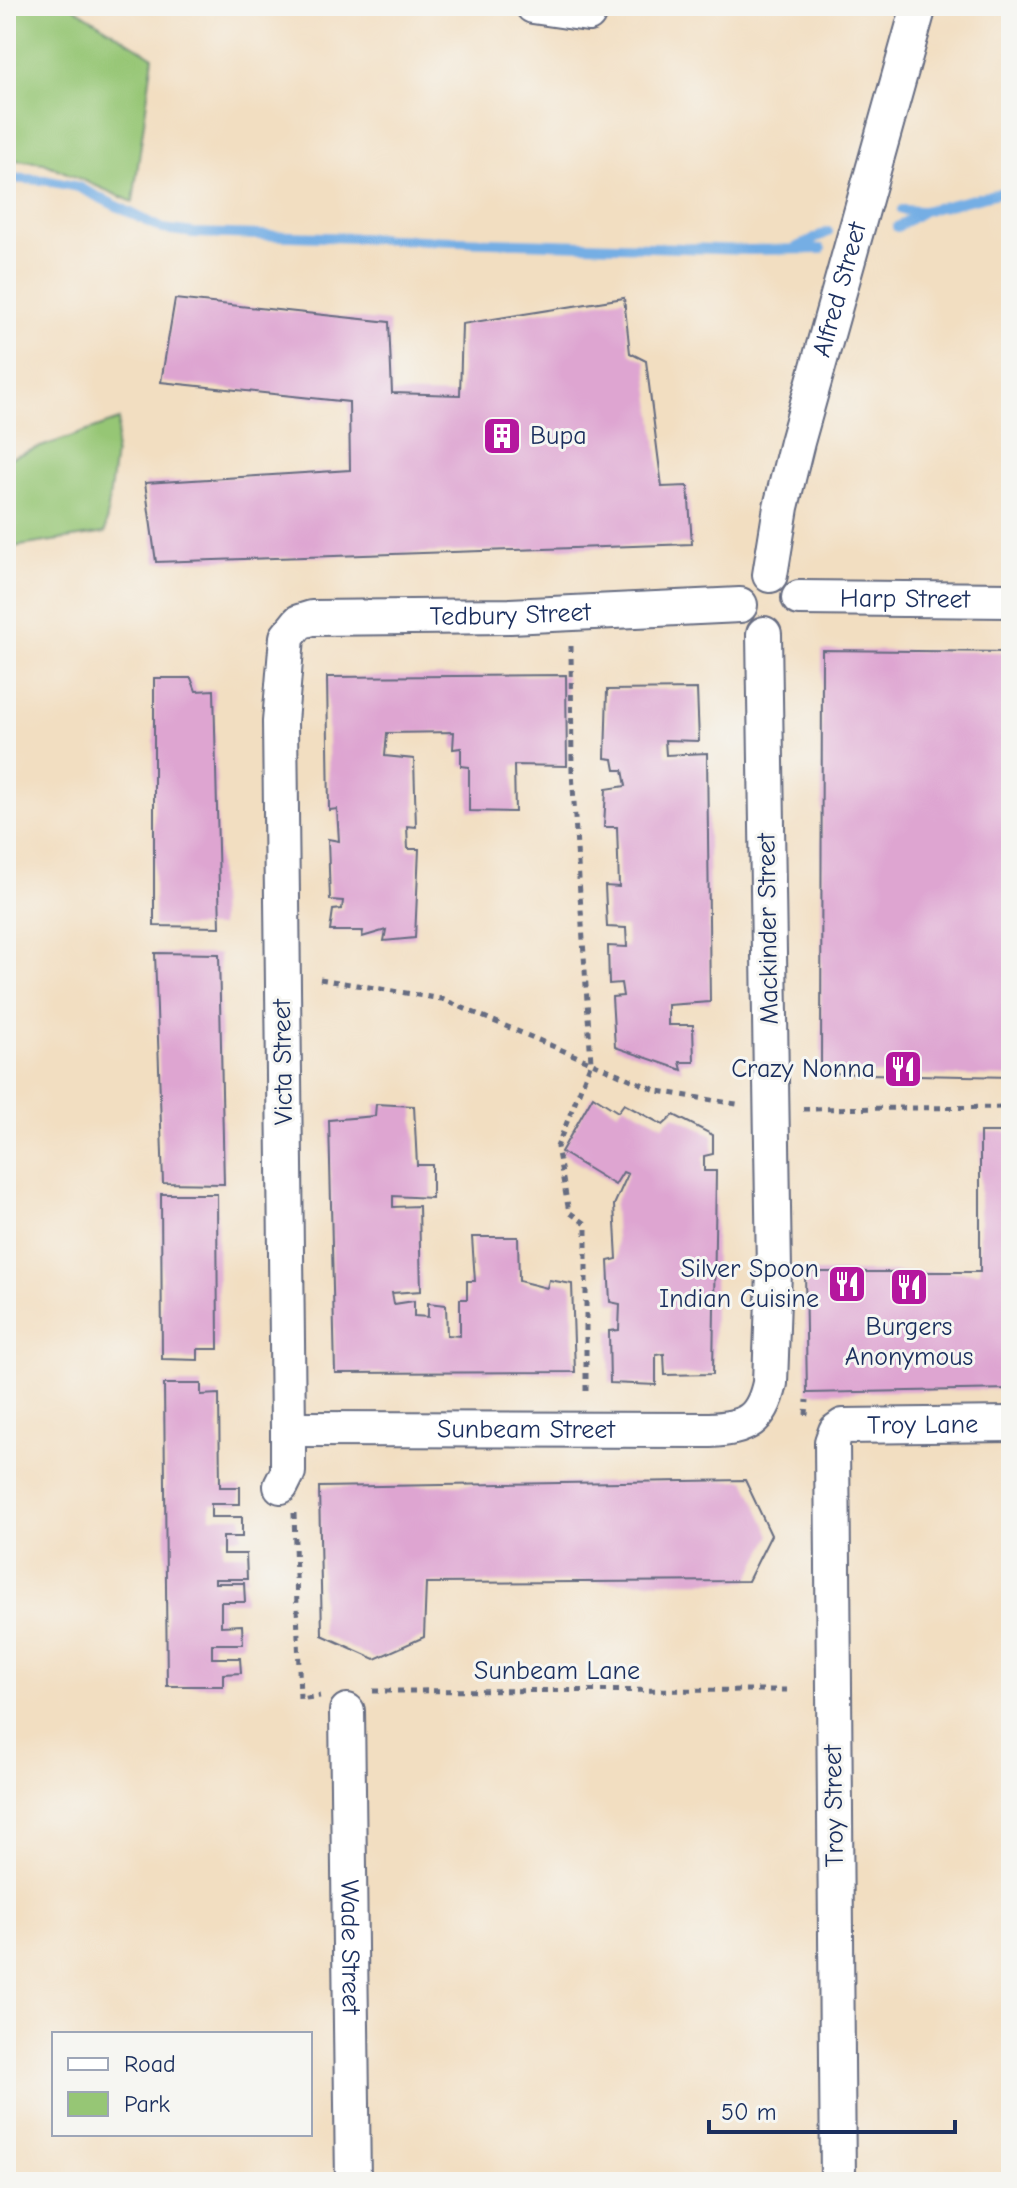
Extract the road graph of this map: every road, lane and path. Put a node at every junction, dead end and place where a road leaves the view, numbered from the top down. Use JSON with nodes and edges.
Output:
{"nodes":[{"id":1,"x":533,"y":6,"type":"edge"},
{"id":2,"x":919,"y":6,"type":"edge"},
{"id":3,"x":588,"y":14,"type":"dead end"},
{"id":4,"x":770,"y":575,"type":"junction"},
{"id":5,"x":799,"y":598,"type":"junction"},
{"id":6,"x":1011,"y":600,"type":"edge"},
{"id":7,"x":740,"y":605,"type":"junction"},
{"id":8,"x":764,"y":634,"type":"junction"},
{"id":9,"x":287,"y":637,"type":"joint"},
{"id":10,"x":571,"y":645,"type":"dead end"},
{"id":11,"x":320,"y":979,"type":"dead end"},
{"id":12,"x":591,"y":1062,"type":"junction"},
{"id":13,"x":1011,"y":1107,"type":"edge"},
{"id":14,"x":770,"y":1110,"type":"junction"},
{"id":15,"x":586,"y":1393,"type":"dead end"},
{"id":16,"x":759,"y":1415,"type":"joint"},
{"id":17,"x":1011,"y":1424,"type":"edge"},
{"id":18,"x":288,"y":1429,"type":"junction"},
{"id":19,"x":833,"y":1444,"type":"joint"},
{"id":20,"x":287,"y":1493,"type":"joint"},
{"id":21,"x":788,"y":1690,"type":"dead end"},
{"id":22,"x":300,"y":1699,"type":"dead end"},
{"id":23,"x":347,"y":1711,"type":"joint"},
{"id":24,"x":353,"y":2182,"type":"edge"},
{"id":25,"x":838,"y":2182,"type":"edge"}],
"edges":[{"from":1,"to":3,"type":"street"},
{"from":2,"to":4,"type":"street","name":"Alfred Street"},
{"from":4,"to":5,"type":"street"},
{"from":4,"to":7,"type":"street"},
{"from":5,"to":6,"type":"street","name":"Harp Street"},
{"from":5,"to":8,"type":"street"},
{"from":7,"to":8,"type":"street"},
{"from":7,"to":9,"type":"street","name":"Tedbury Street"},
{"from":8,"to":14,"type":"street","name":"Mackinder Street"},
{"from":9,"to":18,"type":"street","name":"Victa Street"},
{"from":10,"to":12,"type":"path"},
{"from":11,"to":12,"type":"path"},
{"from":12,"to":14,"type":"path"},
{"from":12,"to":15,"type":"path"},
{"from":13,"to":14,"type":"path"},
{"from":14,"to":16,"type":"street","name":"Mackinder Street"},
{"from":16,"to":18,"type":"street","name":"Sunbeam Street"},
{"from":17,"to":19,"type":"street","name":"Troy Lane"},
{"from":18,"to":20,"type":"street","name":"Victa Street"},
{"from":19,"to":25,"type":"street","name":"Troy Street"},
{"from":20,"to":22,"type":"path"},
{"from":21,"to":23,"type":"path","name":"Sunbeam Lane"},
{"from":23,"to":24,"type":"street","name":"Wade Street"}]}
